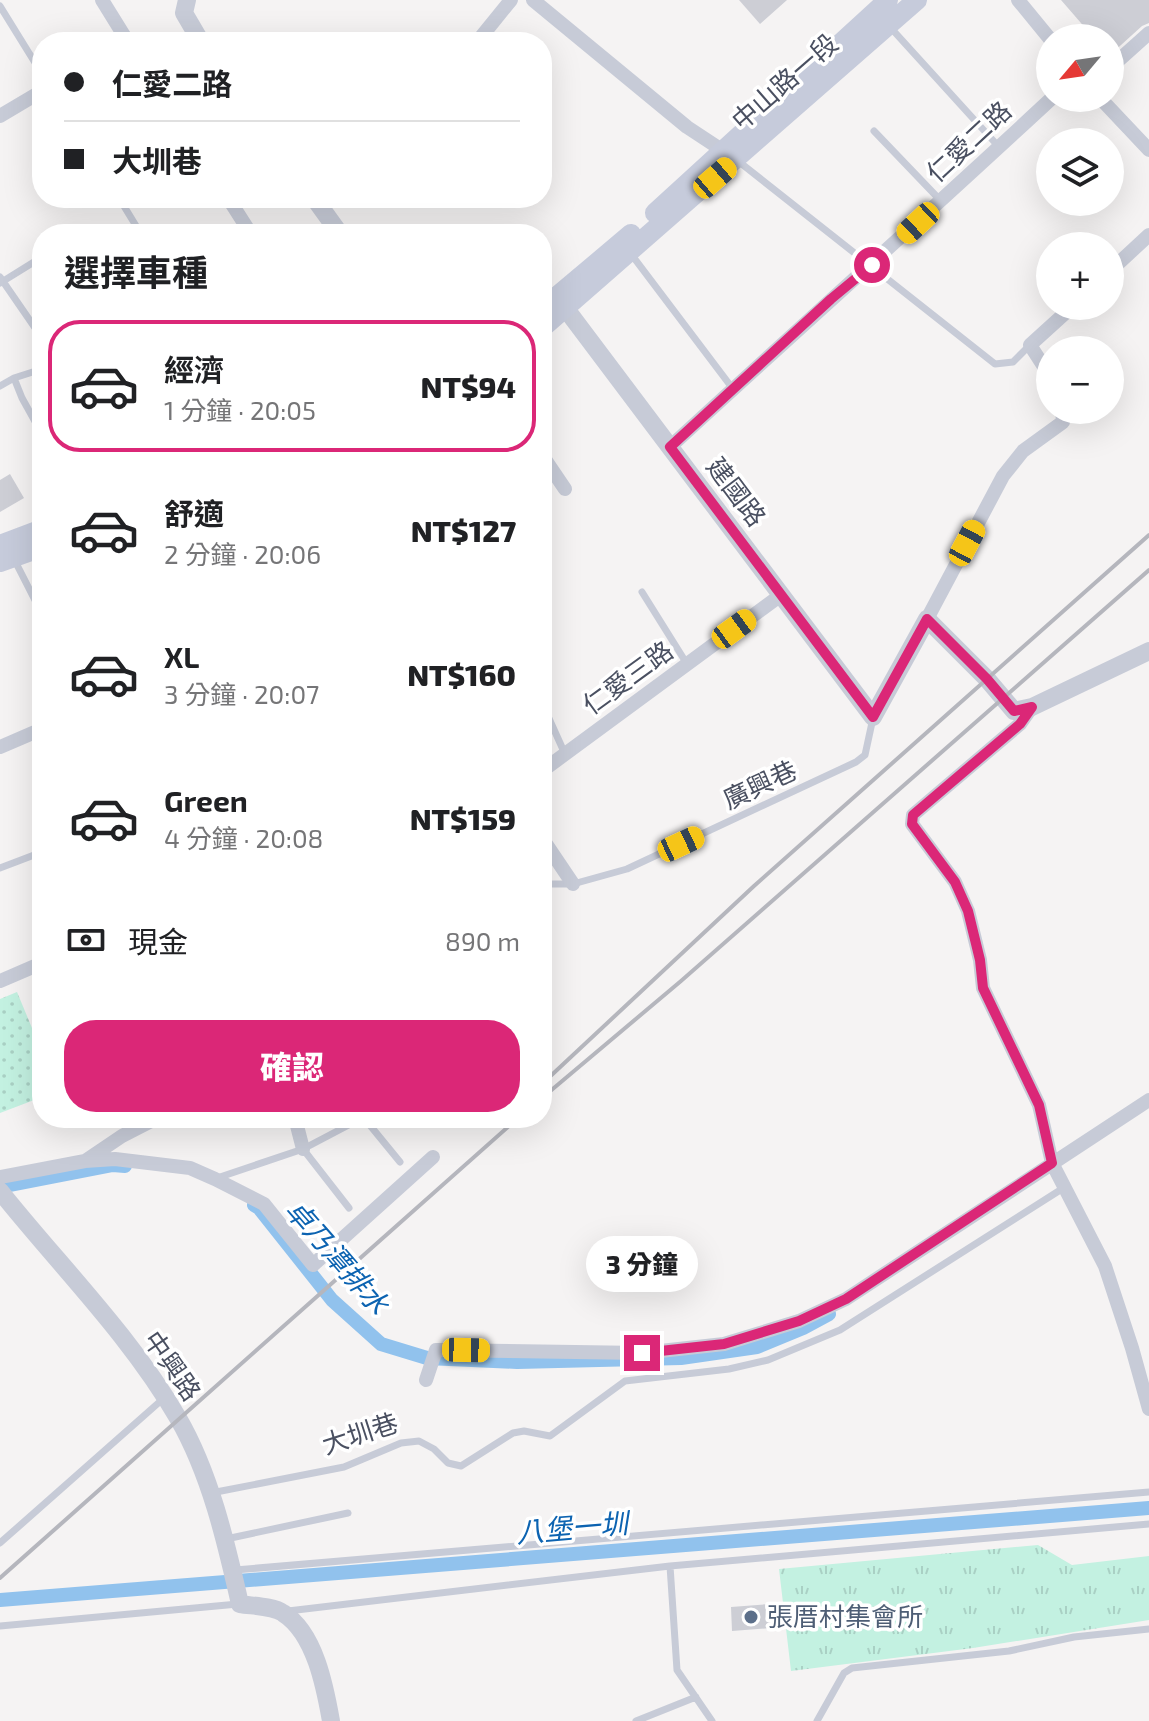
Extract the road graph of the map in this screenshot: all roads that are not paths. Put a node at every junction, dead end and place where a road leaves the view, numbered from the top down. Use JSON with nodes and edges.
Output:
{"nodes":[{"id":1,"x":102,"y":0,"type":"edge"},
{"id":2,"x":187,"y":0,"type":"edge"},
{"id":3,"x":511,"y":0,"type":"edge"},
{"id":4,"x":533,"y":0,"type":"edge"},
{"id":5,"x":888,"y":0,"type":"edge"},
{"id":6,"x":917,"y":0,"type":"edge"},
{"id":7,"x":1018,"y":0,"type":"edge"},
{"id":8,"x":0,"y":6,"type":"edge"},
{"id":9,"x":1038,"y":24,"type":"edge"},
{"id":10,"x":888,"y":25,"type":"junction"},
{"id":11,"x":122,"y":32,"type":"edge"},
{"id":12,"x":195,"y":32,"type":"edge"},
{"id":13,"x":485,"y":32,"type":"edge"},
{"id":14,"x":1149,"y":33,"type":"edge"},
{"id":15,"x":1124,"y":55,"type":"edge"},
{"id":16,"x":32,"y":58,"type":"edge"},
{"id":17,"x":32,"y":97,"type":"edge"},
{"id":18,"x":1037,"y":112,"type":"edge"},
{"id":19,"x":1113,"y":112,"type":"edge"},
{"id":20,"x":0,"y":116,"type":"edge"},
{"id":21,"x":874,"y":131,"type":"dead end"},
{"id":22,"x":999,"y":147,"type":"junction"},
{"id":23,"x":1149,"y":150,"type":"edge"},
{"id":24,"x":730,"y":156,"type":"junction"},
{"id":25,"x":941,"y":201,"type":"junction"},
{"id":26,"x":1149,"y":235,"type":"edge"},
{"id":27,"x":630,"y":253,"type":"junction"},
{"id":28,"x":1124,"y":258,"type":"edge"},
{"id":29,"x":32,"y":263,"type":"edge"},
{"id":30,"x":872,"y":265,"type":"junction"},
{"id":31,"x":1,"y":280,"type":"edge"},
{"id":32,"x":556,"y":305,"type":"edge"},
{"id":33,"x":1058,"y":320,"type":"edge"},
{"id":34,"x":32,"y":324,"type":"edge"},
{"id":35,"x":1030,"y":345,"type":"junction"},
{"id":36,"x":1036,"y":354,"type":"edge"},
{"id":37,"x":32,"y":372,"type":"edge"},
{"id":38,"x":14,"y":378,"type":"junction"},
{"id":39,"x":0,"y":386,"type":"edge"},
{"id":40,"x":733,"y":389,"type":"junction"},
{"id":41,"x":32,"y":416,"type":"edge"},
{"id":42,"x":1060,"y":424,"type":"edge"},
{"id":43,"x":670,"y":447,"type":"junction"},
{"id":44,"x":552,"y":470,"type":"edge"},
{"id":45,"x":565,"y":489,"type":"dead end"},
{"id":46,"x":32,"y":534,"type":"edge"},
{"id":47,"x":32,"y":547,"type":"edge"},
{"id":48,"x":4,"y":548,"type":"edge"},
{"id":49,"x":642,"y":592,"type":"dead end"},
{"id":50,"x":781,"y":595,"type":"junction"},
{"id":51,"x":32,"y":597,"type":"edge"},
{"id":52,"x":927,"y":619,"type":"junction"},
{"id":53,"x":1149,"y":651,"type":"edge"},
{"id":54,"x":687,"y":664,"type":"junction"},
{"id":55,"x":1032,"y":707,"type":"junction"},
{"id":56,"x":873,"y":717,"type":"junction"},
{"id":57,"x":552,"y":725,"type":"edge"},
{"id":58,"x":32,"y":733,"type":"edge"},
{"id":59,"x":0,"y":747,"type":"edge"},
{"id":60,"x":565,"y":754,"type":"junction"},
{"id":61,"x":552,"y":764,"type":"edge"},
{"id":62,"x":552,"y":853,"type":"edge"},
{"id":63,"x":32,"y":856,"type":"edge"},
{"id":64,"x":0,"y":868,"type":"edge"},
{"id":65,"x":552,"y":884,"type":"edge"},
{"id":66,"x":573,"y":884,"type":"junction"},
{"id":67,"x":32,"y":967,"type":"edge"},
{"id":68,"x":0,"y":981,"type":"edge"},
{"id":69,"x":1149,"y":1100,"type":"edge"},
{"id":70,"x":138,"y":1128,"type":"edge"},
{"id":71,"x":298,"y":1128,"type":"edge"},
{"id":72,"x":344,"y":1128,"type":"edge"},
{"id":73,"x":371,"y":1128,"type":"edge"},
{"id":74,"x":303,"y":1149,"type":"junction"},
{"id":75,"x":433,"y":1157,"type":"dead end"},
{"id":76,"x":85,"y":1161,"type":"junction"},
{"id":77,"x":400,"y":1162,"type":"dead end"},
{"id":78,"x":1052,"y":1163,"type":"junction"},
{"id":79,"x":0,"y":1177,"type":"edge"},
{"id":80,"x":215,"y":1179,"type":"junction"},
{"id":81,"x":1063,"y":1182,"type":"junction"},
{"id":82,"x":3,"y":1200,"type":"edge"},
{"id":83,"x":349,"y":1208,"type":"dead end"},
{"id":84,"x":426,"y":1380,"type":"dead end"},
{"id":85,"x":166,"y":1397,"type":"junction"},
{"id":86,"x":1149,"y":1409,"type":"edge"},
{"id":87,"x":1149,"y":1492,"type":"edge"},
{"id":88,"x":209,"y":1493,"type":"junction"},
{"id":89,"x":348,"y":1513,"type":"dead end"},
{"id":90,"x":1149,"y":1524,"type":"edge"},
{"id":91,"x":223,"y":1540,"type":"junction"},
{"id":92,"x":0,"y":1543,"type":"edge"},
{"id":93,"x":670,"y":1566,"type":"junction"},
{"id":94,"x":233,"y":1571,"type":"junction"},
{"id":95,"x":240,"y":1603,"type":"junction"},
{"id":96,"x":282,"y":1612,"type":"junction"},
{"id":97,"x":0,"y":1626,"type":"edge"},
{"id":98,"x":1149,"y":1629,"type":"edge"},
{"id":99,"x":696,"y":1697,"type":"junction"},
{"id":100,"x":331,"y":1721,"type":"edge"},
{"id":101,"x":636,"y":1721,"type":"edge"},
{"id":102,"x":712,"y":1721,"type":"edge"},
{"id":103,"x":817,"y":1721,"type":"edge"}],
"edges":[{"from":1,"to":11,"type":"street"},
{"from":2,"to":12,"type":"street"},
{"from":3,"to":13,"type":"street"},
{"from":4,"to":24,"type":"street"},
{"from":5,"to":24,"type":"main road","name":"中山路一段"},
{"from":6,"to":10,"type":"main road","name":"中山路一段"},
{"from":7,"to":9,"type":"street"},
{"from":8,"to":16,"type":"lane"},
{"from":10,"to":22,"type":"lane"},
{"from":10,"to":24,"type":"main road","name":"中山路一段"},
{"from":14,"to":15,"type":"street"},
{"from":17,"to":20,"type":"street"},
{"from":18,"to":22,"type":"street","name":"仁愛二路"},
{"from":19,"to":23,"type":"street"},
{"from":21,"to":25,"type":"lane"},
{"from":22,"to":25,"type":"street","name":"仁愛二路"},
{"from":24,"to":27,"type":"main road","name":"中山路一段"},
{"from":24,"to":30,"type":"lane"},
{"from":24,"to":32,"type":"main road","name":"中山路一段"},
{"from":25,"to":30,"type":"street","name":"仁愛二路"},
{"from":26,"to":28,"type":"street"},
{"from":27,"to":32,"type":"main road","name":"中山路一段"},
{"from":27,"to":40,"type":"lane"},
{"from":29,"to":31,"type":"lane"},
{"from":30,"to":35,"type":"lane"},
{"from":30,"to":40,"type":"street","name":"仁愛二路"},
{"from":31,"to":34,"type":"lane"},
{"from":32,"to":43,"type":"street","name":"建國路"},
{"from":33,"to":35,"type":"street"},
{"from":35,"to":36,"type":"street"},
{"from":37,"to":38,"type":"lane"},
{"from":38,"to":39,"type":"lane"},
{"from":38,"to":41,"type":"lane"},
{"from":40,"to":43,"type":"street","name":"仁愛二路"},
{"from":42,"to":52,"type":"street"},
{"from":43,"to":50,"type":"street","name":"建國路"},
{"from":44,"to":45,"type":"street"},
{"from":46,"to":48,"type":"main road"},
{"from":47,"to":48,"type":"main road"},
{"from":48,"to":51,"type":"lane"},
{"from":49,"to":54,"type":"lane"},
{"from":50,"to":54,"type":"street","name":"仁愛三路"},
{"from":50,"to":56,"type":"street","name":"建國路"},
{"from":52,"to":55,"type":"street"},
{"from":52,"to":56,"type":"street"},
{"from":53,"to":55,"type":"street"},
{"from":54,"to":60,"type":"street","name":"仁愛三路"},
{"from":55,"to":78,"type":"street"},
{"from":56,"to":66,"type":"lane","name":"廣興巷"},
{"from":57,"to":60,"type":"lane"},
{"from":58,"to":59,"type":"street"},
{"from":60,"to":61,"type":"street","name":"仁愛三路"},
{"from":62,"to":66,"type":"street"},
{"from":63,"to":64,"type":"lane"},
{"from":65,"to":66,"type":"lane","name":"廣興巷"},
{"from":67,"to":68,"type":"street"},
{"from":69,"to":78,"type":"street"},
{"from":70,"to":76,"type":"street"},
{"from":71,"to":74,"type":"street"},
{"from":72,"to":74,"type":"lane"},
{"from":73,"to":77,"type":"lane"},
{"from":74,"to":80,"type":"lane"},
{"from":74,"to":83,"type":"lane"},
{"from":75,"to":80,"type":"street"},
{"from":76,"to":79,"type":"street"},
{"from":76,"to":80,"type":"street"},
{"from":78,"to":81,"type":"street"},
{"from":78,"to":84,"type":"street"},
{"from":81,"to":86,"type":"street"},
{"from":81,"to":88,"type":"lane","name":"大圳巷"},
{"from":82,"to":85,"type":"street","name":"中興路"},
{"from":85,"to":88,"type":"street","name":"中興路"},
{"from":85,"to":92,"type":"lane"},
{"from":87,"to":94,"type":"lane"},
{"from":88,"to":91,"type":"street","name":"中興路"},
{"from":89,"to":91,"type":"lane"},
{"from":90,"to":93,"type":"lane"},
{"from":91,"to":94,"type":"street","name":"中興路"},
{"from":93,"to":96,"type":"lane"},
{"from":93,"to":99,"type":"lane"},
{"from":94,"to":95,"type":"street","name":"中興路"},
{"from":95,"to":96,"type":"street"},
{"from":95,"to":97,"type":"lane"},
{"from":96,"to":100,"type":"street"},
{"from":98,"to":103,"type":"lane"},
{"from":99,"to":101,"type":"lane"},
{"from":99,"to":102,"type":"lane"}]}
